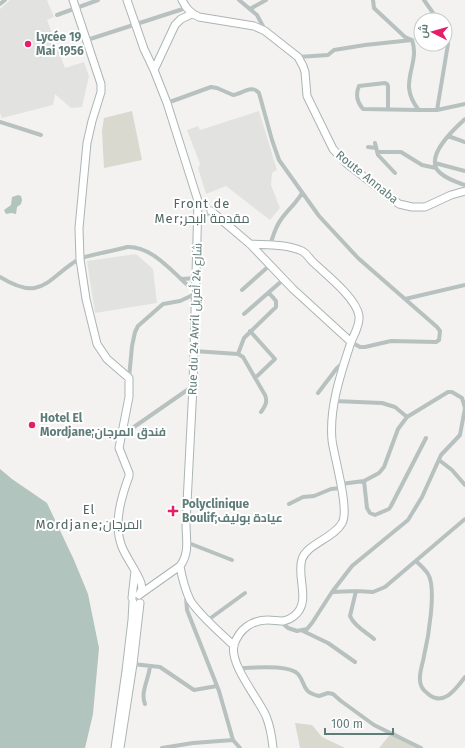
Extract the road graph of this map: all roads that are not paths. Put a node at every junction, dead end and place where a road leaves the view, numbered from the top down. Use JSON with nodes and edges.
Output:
{"nodes":[{"id":1,"x":5,"y":0,"type":"edge"},
{"id":2,"x":73,"y":0,"type":"edge"},
{"id":3,"x":98,"y":0,"type":"edge"},
{"id":4,"x":127,"y":0,"type":"edge"},
{"id":5,"x":182,"y":0,"type":"edge"},
{"id":6,"x":240,"y":0,"type":"edge"},
{"id":7,"x":266,"y":0,"type":"edge"},
{"id":8,"x":373,"y":0,"type":"edge"},
{"id":9,"x":424,"y":0,"type":"edge"},
{"id":10,"x":0,"y":4,"type":"edge"},
{"id":11,"x":76,"y":8,"type":"junction"},
{"id":12,"x":186,"y":8,"type":"junction"},
{"id":13,"x":250,"y":9,"type":"junction"},
{"id":14,"x":432,"y":12,"type":"edge"},
{"id":15,"x":192,"y":14,"type":"junction"},
{"id":16,"x":57,"y":15,"type":"dead end"},
{"id":17,"x":136,"y":25,"type":"junction"},
{"id":18,"x":265,"y":31,"type":"junction"},
{"id":19,"x":87,"y":40,"type":"junction"},
{"id":20,"x":412,"y":40,"type":"junction"},
{"id":21,"x":447,"y":52,"type":"edge"},
{"id":22,"x":298,"y":57,"type":"junction"},
{"id":23,"x":154,"y":70,"type":"junction"},
{"id":24,"x":167,"y":104,"type":"junction"},
{"id":25,"x":465,"y":104,"type":"edge"},
{"id":26,"x":388,"y":109,"type":"junction"},
{"id":27,"x":419,"y":110,"type":"junction"},
{"id":28,"x":437,"y":110,"type":"junction"},
{"id":29,"x":465,"y":119,"type":"edge"},
{"id":30,"x":0,"y":122,"type":"edge"},
{"id":31,"x":40,"y":135,"type":"dead end"},
{"id":32,"x":448,"y":136,"type":"junction"},
{"id":33,"x":465,"y":142,"type":"edge"},
{"id":34,"x":375,"y":143,"type":"dead end"},
{"id":35,"x":368,"y":147,"type":"dead end"},
{"id":36,"x":376,"y":150,"type":"junction"},
{"id":37,"x":436,"y":166,"type":"junction"},
{"id":38,"x":465,"y":171,"type":"edge"},
{"id":39,"x":395,"y":173,"type":"dead end"},
{"id":40,"x":465,"y":185,"type":"edge"},
{"id":41,"x":465,"y":191,"type":"edge"},
{"id":42,"x":302,"y":193,"type":"junction"},
{"id":43,"x":198,"y":201,"type":"junction"},
{"id":44,"x":211,"y":211,"type":"junction"},
{"id":45,"x":198,"y":221,"type":"junction"},
{"id":46,"x":250,"y":244,"type":"junction"},
{"id":47,"x":270,"y":245,"type":"junction"},
{"id":48,"x":80,"y":259,"type":"junction"},
{"id":49,"x":270,"y":265,"type":"junction"},
{"id":50,"x":0,"y":277,"type":"edge"},
{"id":51,"x":196,"y":278,"type":"junction"},
{"id":52,"x":182,"y":279,"type":"junction"},
{"id":53,"x":284,"y":280,"type":"junction"},
{"id":54,"x":465,"y":285,"type":"edge"},
{"id":55,"x":242,"y":290,"type":"dead end"},
{"id":56,"x":196,"y":291,"type":"junction"},
{"id":57,"x":269,"y":293,"type":"junction"},
{"id":58,"x":405,"y":299,"type":"junction"},
{"id":59,"x":244,"y":314,"type":"dead end"},
{"id":60,"x":250,"y":331,"type":"junction"},
{"id":61,"x":351,"y":342,"type":"junction"},
{"id":62,"x":194,"y":351,"type":"junction"},
{"id":63,"x":238,"y":354,"type":"junction"},
{"id":64,"x":345,"y":362,"type":"junction"},
{"id":65,"x":129,"y":378,"type":"junction"},
{"id":66,"x":255,"y":378,"type":"junction"},
{"id":67,"x":193,"y":386,"type":"junction"},
{"id":68,"x":318,"y":393,"type":"dead end"},
{"id":69,"x":334,"y":401,"type":"junction"},
{"id":70,"x":261,"y":412,"type":"dead end"},
{"id":71,"x":407,"y":417,"type":"junction"},
{"id":72,"x":121,"y":437,"type":"junction"},
{"id":73,"x":426,"y":438,"type":"dead end"},
{"id":74,"x":439,"y":460,"type":"junction"},
{"id":75,"x":364,"y":481,"type":"junction"},
{"id":76,"x":465,"y":485,"type":"edge"},
{"id":77,"x":341,"y":486,"type":"junction"},
{"id":78,"x":289,"y":504,"type":"dead end"},
{"id":79,"x":186,"y":518,"type":"junction"},
{"id":80,"x":233,"y":518,"type":"dead end"},
{"id":81,"x":465,"y":519,"type":"edge"},
{"id":82,"x":186,"y":542,"type":"junction"},
{"id":83,"x":232,"y":560,"type":"dead end"},
{"id":84,"x":416,"y":561,"type":"junction"},
{"id":85,"x":180,"y":566,"type":"junction"},
{"id":86,"x":185,"y":589,"type":"junction"},
{"id":87,"x":356,"y":591,"type":"junction"},
{"id":88,"x":332,"y":592,"type":"junction"},
{"id":89,"x":245,"y":593,"type":"dead end"},
{"id":90,"x":137,"y":600,"type":"junction"},
{"id":91,"x":208,"y":620,"type":"junction"},
{"id":92,"x":281,"y":622,"type":"junction"},
{"id":93,"x":303,"y":631,"type":"junction"},
{"id":94,"x":374,"y":639,"type":"dead end"},
{"id":95,"x":234,"y":646,"type":"junction"},
{"id":96,"x":355,"y":662,"type":"dead end"},
{"id":97,"x":133,"y":664,"type":"junction"},
{"id":98,"x":150,"y":666,"type":"junction"},
{"id":99,"x":239,"y":668,"type":"junction"},
{"id":100,"x":465,"y":677,"type":"edge"},
{"id":101,"x":217,"y":686,"type":"junction"},
{"id":102,"x":145,"y":704,"type":"dead end"},
{"id":103,"x":232,"y":740,"type":"junction"},
{"id":104,"x":115,"y":748,"type":"edge"},
{"id":105,"x":120,"y":748,"type":"edge"},
{"id":106,"x":162,"y":748,"type":"edge"},
{"id":107,"x":240,"y":748,"type":"edge"},
{"id":108,"x":273,"y":748,"type":"edge"},
{"id":109,"x":420,"y":748,"type":"edge"}],
"edges":[{"from":1,"to":10,"type":"street"},
{"from":2,"to":11,"type":"street"},
{"from":3,"to":11,"type":"street"},
{"from":4,"to":17,"type":"street","name":"Rue du 24 Avril شارع 24 أفريل"},
{"from":5,"to":12,"type":"street"},
{"from":6,"to":13,"type":"street"},
{"from":7,"to":13,"type":"street"},
{"from":8,"to":20,"type":"street"},
{"from":9,"to":14,"type":"street"},
{"from":11,"to":16,"type":"street"},
{"from":11,"to":19,"type":"street"},
{"from":12,"to":15,"type":"street"},
{"from":12,"to":17,"type":"street"},
{"from":13,"to":18,"type":"street"},
{"from":15,"to":18,"type":"street"},
{"from":15,"to":23,"type":"street"},
{"from":17,"to":19,"type":"street"},
{"from":17,"to":23,"type":"street","name":"Rue du 24 Avril شارع 24 أفريل"},
{"from":18,"to":22,"type":"street"},
{"from":19,"to":48,"type":"street"},
{"from":20,"to":22,"type":"street"},
{"from":20,"to":27,"type":"street"},
{"from":21,"to":28,"type":"street"},
{"from":22,"to":41,"type":"street","name":"Route Annaba"},
{"from":23,"to":24,"type":"street","name":"Rue du 24 Avril شارع 24 أفريل"},
{"from":24,"to":42,"type":"street"},
{"from":24,"to":43,"type":"street","name":"Rue du 24 Avril شارع 24 أفريل"},
{"from":25,"to":28,"type":"street"},
{"from":26,"to":26,"type":"street"},
{"from":26,"to":27,"type":"street"},
{"from":27,"to":28,"type":"street"},
{"from":29,"to":32,"type":"street"},
{"from":30,"to":31,"type":"street"},
{"from":32,"to":33,"type":"street"},
{"from":32,"to":37,"type":"street"},
{"from":34,"to":36,"type":"street"},
{"from":35,"to":36,"type":"street"},
{"from":36,"to":37,"type":"street"},
{"from":36,"to":39,"type":"street"},
{"from":37,"to":38,"type":"street"},
{"from":37,"to":40,"type":"street"},
{"from":42,"to":47,"type":"street"},
{"from":42,"to":58,"type":"street"},
{"from":43,"to":44,"type":"street"},
{"from":43,"to":45,"type":"street","name":"Rue du 24 Avril شارع 24 أفريل"},
{"from":44,"to":45,"type":"street"},
{"from":44,"to":46,"type":"street"},
{"from":45,"to":51,"type":"street","name":"Rue du 24 Avril شارع 24 أفريل"},
{"from":46,"to":47,"type":"street"},
{"from":46,"to":49,"type":"street"},
{"from":47,"to":61,"type":"street"},
{"from":48,"to":50,"type":"street"},
{"from":48,"to":52,"type":"street"},
{"from":48,"to":65,"type":"street"},
{"from":49,"to":53,"type":"street"},
{"from":49,"to":55,"type":"street"},
{"from":51,"to":52,"type":"street"},
{"from":51,"to":56,"type":"street","name":"Rue du 24 Avril شارع 24 أفريل"},
{"from":52,"to":56,"type":"street"},
{"from":53,"to":57,"type":"street"},
{"from":53,"to":61,"type":"street"},
{"from":54,"to":58,"type":"street"},
{"from":56,"to":62,"type":"street","name":"Rue du 24 Avril شارع 24 أفريل"},
{"from":56,"to":65,"type":"street"},
{"from":57,"to":59,"type":"street"},
{"from":57,"to":60,"type":"street"},
{"from":58,"to":61,"type":"street"},
{"from":60,"to":63,"type":"street"},
{"from":60,"to":66,"type":"street"},
{"from":61,"to":64,"type":"street"},
{"from":62,"to":63,"type":"street"},
{"from":62,"to":67,"type":"street","name":"Rue du 24 Avril شارع 24 أفريل"},
{"from":63,"to":66,"type":"street"},
{"from":64,"to":68,"type":"street"},
{"from":64,"to":69,"type":"street"},
{"from":65,"to":72,"type":"street"},
{"from":66,"to":70,"type":"street"},
{"from":67,"to":72,"type":"street"},
{"from":67,"to":79,"type":"street","name":"Rue du 24 Avril شارع 24 أفريل"},
{"from":69,"to":71,"type":"street"},
{"from":69,"to":77,"type":"street"},
{"from":71,"to":74,"type":"street"},
{"from":71,"to":75,"type":"street"},
{"from":72,"to":90,"type":"street"},
{"from":73,"to":75,"type":"street"},
{"from":74,"to":76,"type":"street"},
{"from":74,"to":88,"type":"street"},
{"from":75,"to":77,"type":"street"},
{"from":77,"to":78,"type":"street"},
{"from":77,"to":92,"type":"street"},
{"from":79,"to":80,"type":"street"},
{"from":79,"to":82,"type":"street","name":"Rue du 24 Avril شارع 24 أفريل"},
{"from":81,"to":84,"type":"street"},
{"from":82,"to":83,"type":"street"},
{"from":82,"to":85,"type":"street","name":"Rue du 24 Avril شارع 24 أفريل"},
{"from":84,"to":87,"type":"street"},
{"from":84,"to":100,"type":"street"},
{"from":85,"to":86,"type":"street"},
{"from":85,"to":90,"type":"street"},
{"from":86,"to":91,"type":"street"},
{"from":86,"to":101,"type":"street"},
{"from":87,"to":88,"type":"street"},
{"from":87,"to":94,"type":"street"},
{"from":88,"to":93,"type":"street"},
{"from":89,"to":91,"type":"street"},
{"from":90,"to":97,"type":"street"},
{"from":90,"to":104,"type":"street"},
{"from":91,"to":95,"type":"street"},
{"from":92,"to":93,"type":"street"},
{"from":92,"to":95,"type":"street"},
{"from":93,"to":96,"type":"street"},
{"from":95,"to":99,"type":"street"},
{"from":97,"to":98,"type":"street"},
{"from":97,"to":105,"type":"street"},
{"from":98,"to":101,"type":"street"},
{"from":98,"to":102,"type":"street"},
{"from":99,"to":108,"type":"street"},
{"from":99,"to":109,"type":"street"},
{"from":101,"to":103,"type":"street"},
{"from":103,"to":106,"type":"street"},
{"from":103,"to":107,"type":"street"}]}
